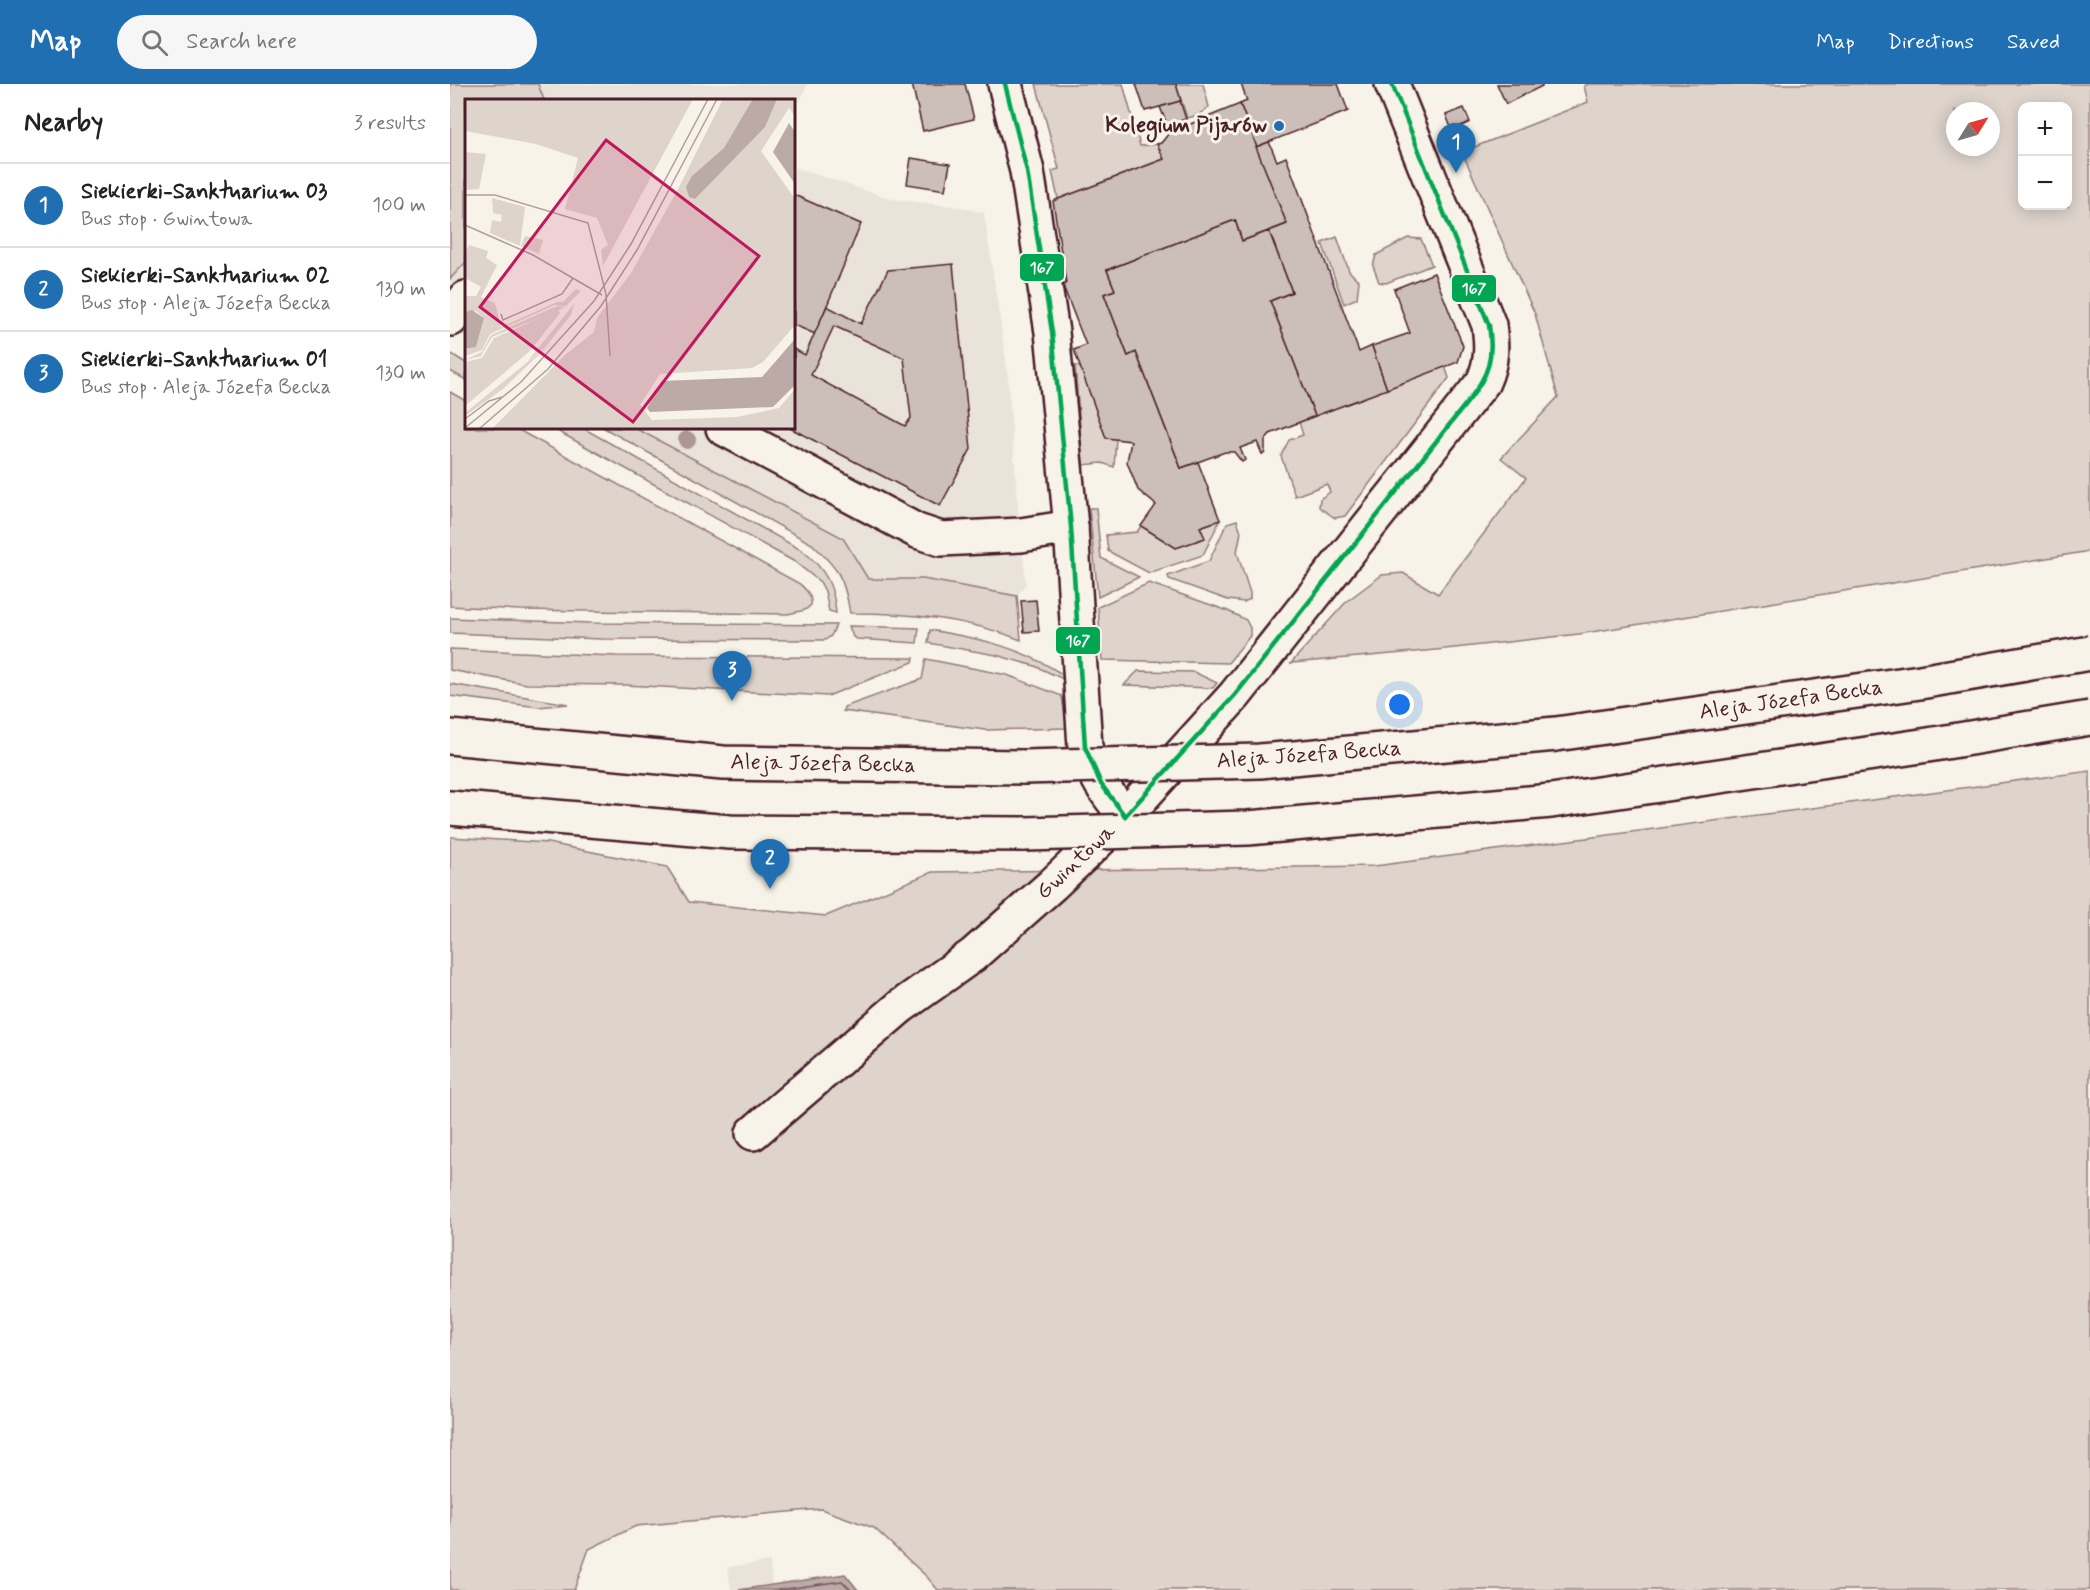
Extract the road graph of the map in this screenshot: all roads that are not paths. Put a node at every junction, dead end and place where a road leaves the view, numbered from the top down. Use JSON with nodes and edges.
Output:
{"nodes":[{"id":1,"x":1005,"y":84,"type":"edge"},
{"id":2,"x":1392,"y":84,"type":"edge"},
{"id":3,"x":725,"y":429,"type":"edge"},
{"id":4,"x":1071,"y":527,"type":"junction"},
{"id":5,"x":2090,"y":653,"type":"edge"},
{"id":6,"x":2090,"y":718,"type":"edge"},
{"id":7,"x":450,"y":737,"type":"edge"},
{"id":8,"x":450,"y":808,"type":"edge"},
{"id":9,"x":1125,"y":816,"type":"junction"},
{"id":10,"x":753,"y":1133,"type":"dead end"}],
"edges":[{"from":1,"to":4,"type":"main road"},
{"from":2,"to":9,"type":"main road","name":"Gwintowa"},
{"from":3,"to":4,"type":"main road"},
{"from":4,"to":9,"type":"main road"},
{"from":5,"to":7,"type":"main road","name":"Aleja Józefa Becka","bridge":true},
{"from":6,"to":8,"type":"main road","bridge":true},
{"from":9,"to":10,"type":"main road","name":"Gwintowa"}]}
